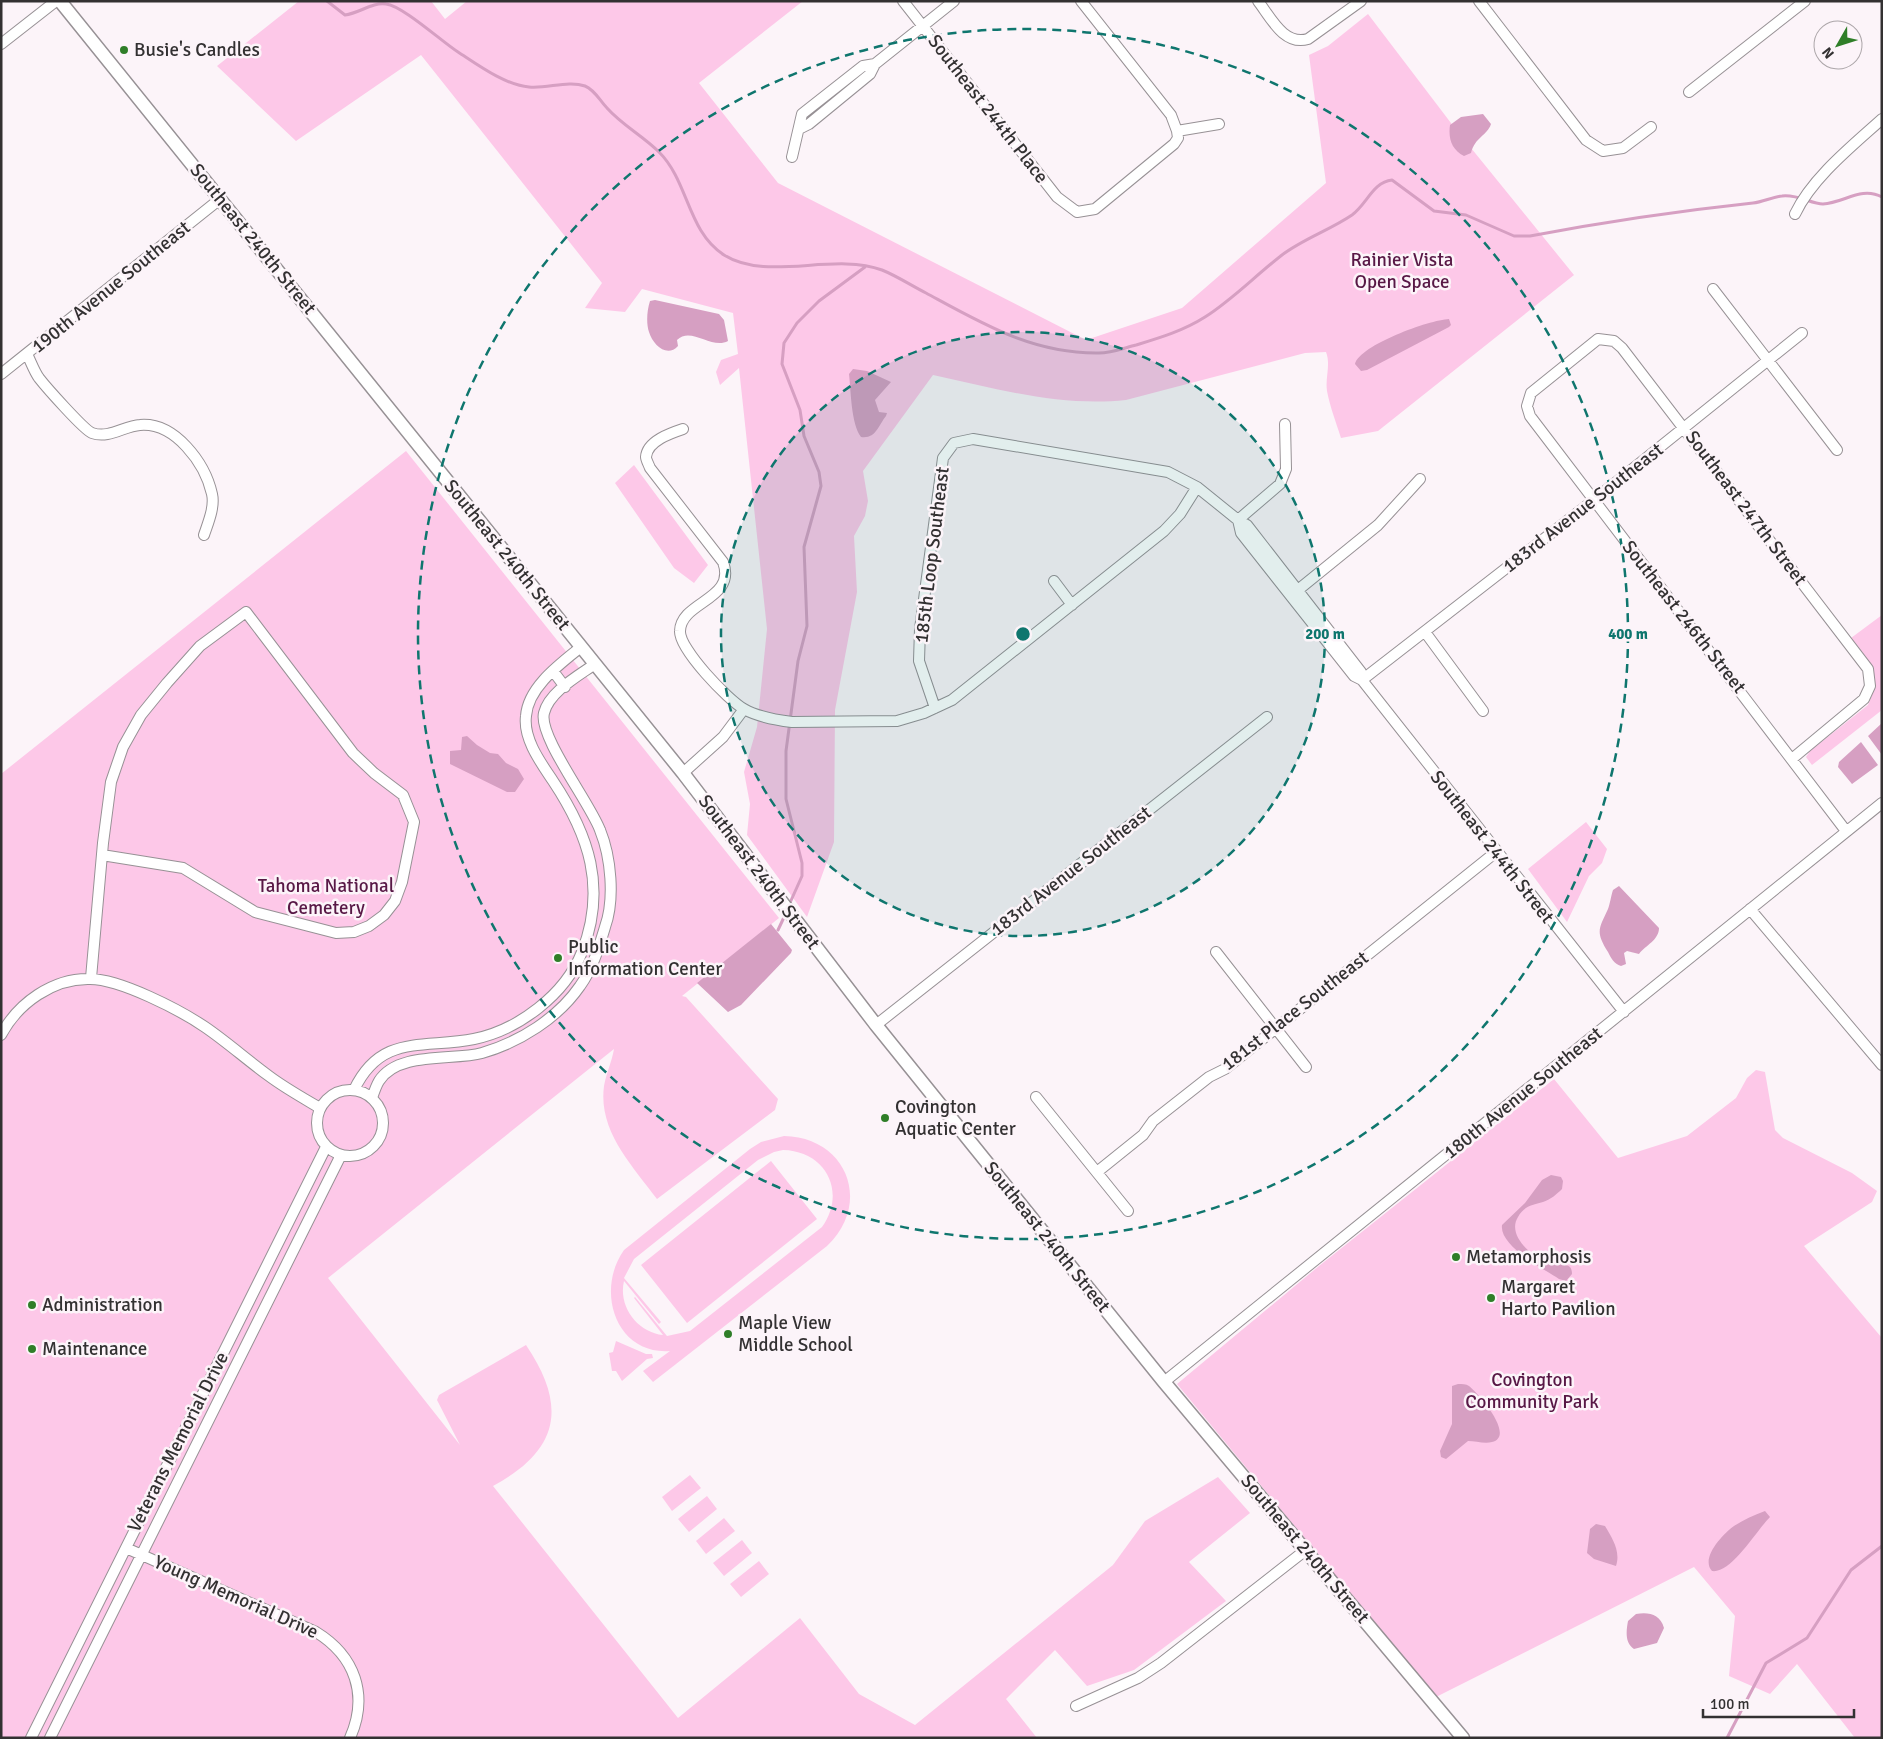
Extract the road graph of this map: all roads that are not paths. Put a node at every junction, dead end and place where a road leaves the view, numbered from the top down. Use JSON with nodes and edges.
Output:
{"nodes":[{"id":1,"x":58,"y":1,"type":"edge"},
{"id":2,"x":903,"y":1,"type":"edge"},
{"id":3,"x":954,"y":1,"type":"edge"},
{"id":4,"x":1081,"y":1,"type":"edge"},
{"id":5,"x":1258,"y":1,"type":"edge"},
{"id":6,"x":1361,"y":1,"type":"edge"},
{"id":7,"x":1478,"y":1,"type":"edge"},
{"id":8,"x":1805,"y":1,"type":"edge"},
{"id":9,"x":922,"y":27,"type":"junction"},
{"id":10,"x":1,"y":44,"type":"edge"},
{"id":11,"x":1689,"y":92,"type":"dead end"},
{"id":12,"x":1882,"y":119,"type":"edge"},
{"id":13,"x":1219,"y":124,"type":"dead end"},
{"id":14,"x":1651,"y":127,"type":"dead end"},
{"id":15,"x":1177,"y":131,"type":"junction"},
{"id":16,"x":792,"y":157,"type":"dead end"},
{"id":17,"x":220,"y":199,"type":"junction"},
{"id":18,"x":1795,"y":214,"type":"dead end"},
{"id":19,"x":1713,"y":288,"type":"dead end"},
{"id":20,"x":1802,"y":333,"type":"dead end"},
{"id":21,"x":1608,"y":340,"type":"joint"},
{"id":22,"x":27,"y":354,"type":"junction"},
{"id":23,"x":1768,"y":360,"type":"junction"},
{"id":24,"x":1,"y":374,"type":"edge"},
{"id":25,"x":1285,"y":424,"type":"dead end"},
{"id":26,"x":1684,"y":428,"type":"junction"},
{"id":27,"x":683,"y":429,"type":"dead end"},
{"id":28,"x":1837,"y":450,"type":"dead end"},
{"id":29,"x":1420,"y":479,"type":"dead end"},
{"id":30,"x":1198,"y":487,"type":"junction"},
{"id":31,"x":1594,"y":500,"type":"junction"},
{"id":32,"x":1238,"y":520,"type":"junction"},
{"id":33,"x":204,"y":535,"type":"dead end"},
{"id":34,"x":1054,"y":581,"type":"dead end"},
{"id":35,"x":1294,"y":593,"type":"junction"},
{"id":36,"x":1072,"y":605,"type":"junction"},
{"id":37,"x":1424,"y":632,"type":"junction"},
{"id":38,"x":581,"y":647,"type":"junction"},
{"id":39,"x":595,"y":664,"type":"junction"},
{"id":40,"x":554,"y":671,"type":"junction"},
{"id":41,"x":1362,"y":680,"type":"junction"},
{"id":42,"x":565,"y":687,"type":"junction"},
{"id":43,"x":935,"y":708,"type":"junction"},
{"id":44,"x":744,"y":709,"type":"junction"},
{"id":45,"x":1483,"y":711,"type":"dead end"},
{"id":46,"x":1267,"y":717,"type":"dead end"},
{"id":47,"x":1792,"y":758,"type":"junction"},
{"id":48,"x":683,"y":773,"type":"junction"},
{"id":49,"x":573,"y":779,"type":"junction"},
{"id":50,"x":558,"y":789,"type":"junction"},
{"id":51,"x":1882,"y":803,"type":"edge"},
{"id":52,"x":1846,"y":831,"type":"junction"},
{"id":53,"x":1496,"y":852,"type":"junction"},
{"id":54,"x":102,"y":855,"type":"junction"},
{"id":55,"x":1750,"y":909,"type":"junction"},
{"id":56,"x":1216,"y":952,"type":"dead end"},
{"id":57,"x":91,"y":978,"type":"junction"},
{"id":58,"x":1624,"y":1012,"type":"junction"},
{"id":59,"x":876,"y":1025,"type":"junction"},
{"id":60,"x":1275,"y":1027,"type":"junction"},
{"id":61,"x":1,"y":1035,"type":"edge"},
{"id":62,"x":1882,"y":1065,"type":"edge"},
{"id":63,"x":1306,"y":1068,"type":"dead end"},
{"id":64,"x":354,"y":1090,"type":"junction"},
{"id":65,"x":1036,"y":1097,"type":"dead end"},
{"id":66,"x":372,"y":1098,"type":"junction"},
{"id":67,"x":320,"y":1108,"type":"junction"},
{"id":68,"x":326,"y":1147,"type":"junction"},
{"id":69,"x":341,"y":1155,"type":"junction"},
{"id":70,"x":1097,"y":1172,"type":"junction"},
{"id":71,"x":1128,"y":1211,"type":"dead end"},
{"id":72,"x":1164,"y":1382,"type":"junction"},
{"id":73,"x":126,"y":1548,"type":"junction"},
{"id":74,"x":1307,"y":1550,"type":"junction"},
{"id":75,"x":141,"y":1554,"type":"junction"},
{"id":76,"x":1076,"y":1706,"type":"dead end"},
{"id":77,"x":31,"y":1738,"type":"edge"},
{"id":78,"x":50,"y":1738,"type":"edge"},
{"id":79,"x":350,"y":1738,"type":"edge"},
{"id":80,"x":1463,"y":1738,"type":"edge"}],
"edges":[{"from":1,"to":10,"type":"street"},
{"from":1,"to":17,"type":"main road","name":"Southeast 240th Street"},
{"from":2,"to":9,"type":"street","name":"Southeast 244th Place"},
{"from":3,"to":9,"type":"street"},
{"from":4,"to":15,"type":"street"},
{"from":5,"to":6,"type":"street"},
{"from":7,"to":14,"type":"street"},
{"from":8,"to":11,"type":"street"},
{"from":9,"to":15,"type":"street","name":"Southeast 244th Place"},
{"from":9,"to":16,"type":"street"},
{"from":12,"to":18,"type":"street"},
{"from":13,"to":15,"type":"street"},
{"from":17,"to":22,"type":"street","name":"190th Avenue Southeast"},
{"from":17,"to":38,"type":"main road","name":"Southeast 240th Street"},
{"from":19,"to":23,"type":"street"},
{"from":20,"to":23,"type":"street","name":"183rd Avenue Southeast"},
{"from":21,"to":26,"type":"street","name":"Southeast 247th Street"},
{"from":21,"to":31,"type":"street","name":"Southeast 246th Street"},
{"from":22,"to":24,"type":"street","name":"190th Avenue Southeast"},
{"from":22,"to":33,"type":"street"},
{"from":23,"to":26,"type":"street","name":"183rd Avenue Southeast"},
{"from":23,"to":28,"type":"street"},
{"from":25,"to":32,"type":"street"},
{"from":26,"to":31,"type":"street","name":"183rd Avenue Southeast"},
{"from":26,"to":47,"type":"street","name":"Southeast 247th Street"},
{"from":27,"to":44,"type":"street"},
{"from":29,"to":35,"type":"street"},
{"from":30,"to":32,"type":"street","name":"Southeast 244th Street"},
{"from":30,"to":36,"type":"street"},
{"from":30,"to":43,"type":"street","name":"185th Loop Southeast"},
{"from":31,"to":37,"type":"street","name":"183rd Avenue Southeast"},
{"from":31,"to":47,"type":"street","name":"Southeast 246th Street"},
{"from":32,"to":35,"type":"street","name":"Southeast 244th Street"},
{"from":34,"to":36,"type":"street"},
{"from":35,"to":41,"type":"street","name":"Southeast 244th Street"},
{"from":36,"to":43,"type":"street"},
{"from":37,"to":41,"type":"street","name":"183rd Avenue Southeast"},
{"from":37,"to":45,"type":"street"},
{"from":38,"to":39,"type":"main road","name":"Southeast 240th Street"},
{"from":38,"to":40,"type":"street"},
{"from":39,"to":42,"type":"street"},
{"from":39,"to":48,"type":"main road","name":"Southeast 240th Street"},
{"from":40,"to":42,"type":"street"},
{"from":40,"to":50,"type":"street"},
{"from":41,"to":53,"type":"street","name":"Southeast 244th Street"},
{"from":42,"to":49,"type":"street"},
{"from":43,"to":44,"type":"street"},
{"from":44,"to":48,"type":"street"},
{"from":46,"to":59,"type":"street","name":"183rd Avenue Southeast"},
{"from":47,"to":52,"type":"street","name":"Southeast 246th Street"},
{"from":48,"to":59,"type":"main road","name":"Southeast 240th Street"},
{"from":49,"to":50,"type":"street"},
{"from":49,"to":66,"type":"street"},
{"from":50,"to":64,"type":"street"},
{"from":51,"to":52,"type":"street","name":"180th Avenue Southeast"},
{"from":52,"to":55,"type":"street","name":"180th Avenue Southeast"},
{"from":53,"to":58,"type":"street","name":"Southeast 244th Street"},
{"from":53,"to":60,"type":"street","name":"181st Place Southeast"},
{"from":54,"to":54,"type":"street"},
{"from":54,"to":57,"type":"street"},
{"from":55,"to":58,"type":"street","name":"180th Avenue Southeast"},
{"from":55,"to":62,"type":"street"},
{"from":56,"to":60,"type":"street"},
{"from":57,"to":61,"type":"street"},
{"from":57,"to":67,"type":"street"},
{"from":58,"to":72,"type":"street","name":"180th Avenue Southeast"},
{"from":59,"to":72,"type":"main road","name":"Southeast 240th Street"},
{"from":60,"to":63,"type":"street"},
{"from":60,"to":70,"type":"street","name":"181st Place Southeast"},
{"from":64,"to":66,"type":"street"},
{"from":64,"to":67,"type":"street"},
{"from":65,"to":70,"type":"street"},
{"from":66,"to":69,"type":"street"},
{"from":67,"to":68,"type":"street"},
{"from":68,"to":69,"type":"street"},
{"from":68,"to":73,"type":"street","name":"Veterans Memorial Drive"},
{"from":69,"to":75,"type":"street","name":"Veterans Memorial Drive"},
{"from":70,"to":71,"type":"street"},
{"from":72,"to":74,"type":"main road","name":"Southeast 240th Street"},
{"from":73,"to":75,"type":"street","name":"Young Memorial Drive"},
{"from":73,"to":77,"type":"street","name":"Veterans Memorial Drive"},
{"from":74,"to":76,"type":"street"},
{"from":74,"to":80,"type":"main road","name":"Southeast 240th Street"},
{"from":75,"to":78,"type":"street","name":"Veterans Memorial Drive"},
{"from":75,"to":79,"type":"street","name":"Young Memorial Drive"}]}
